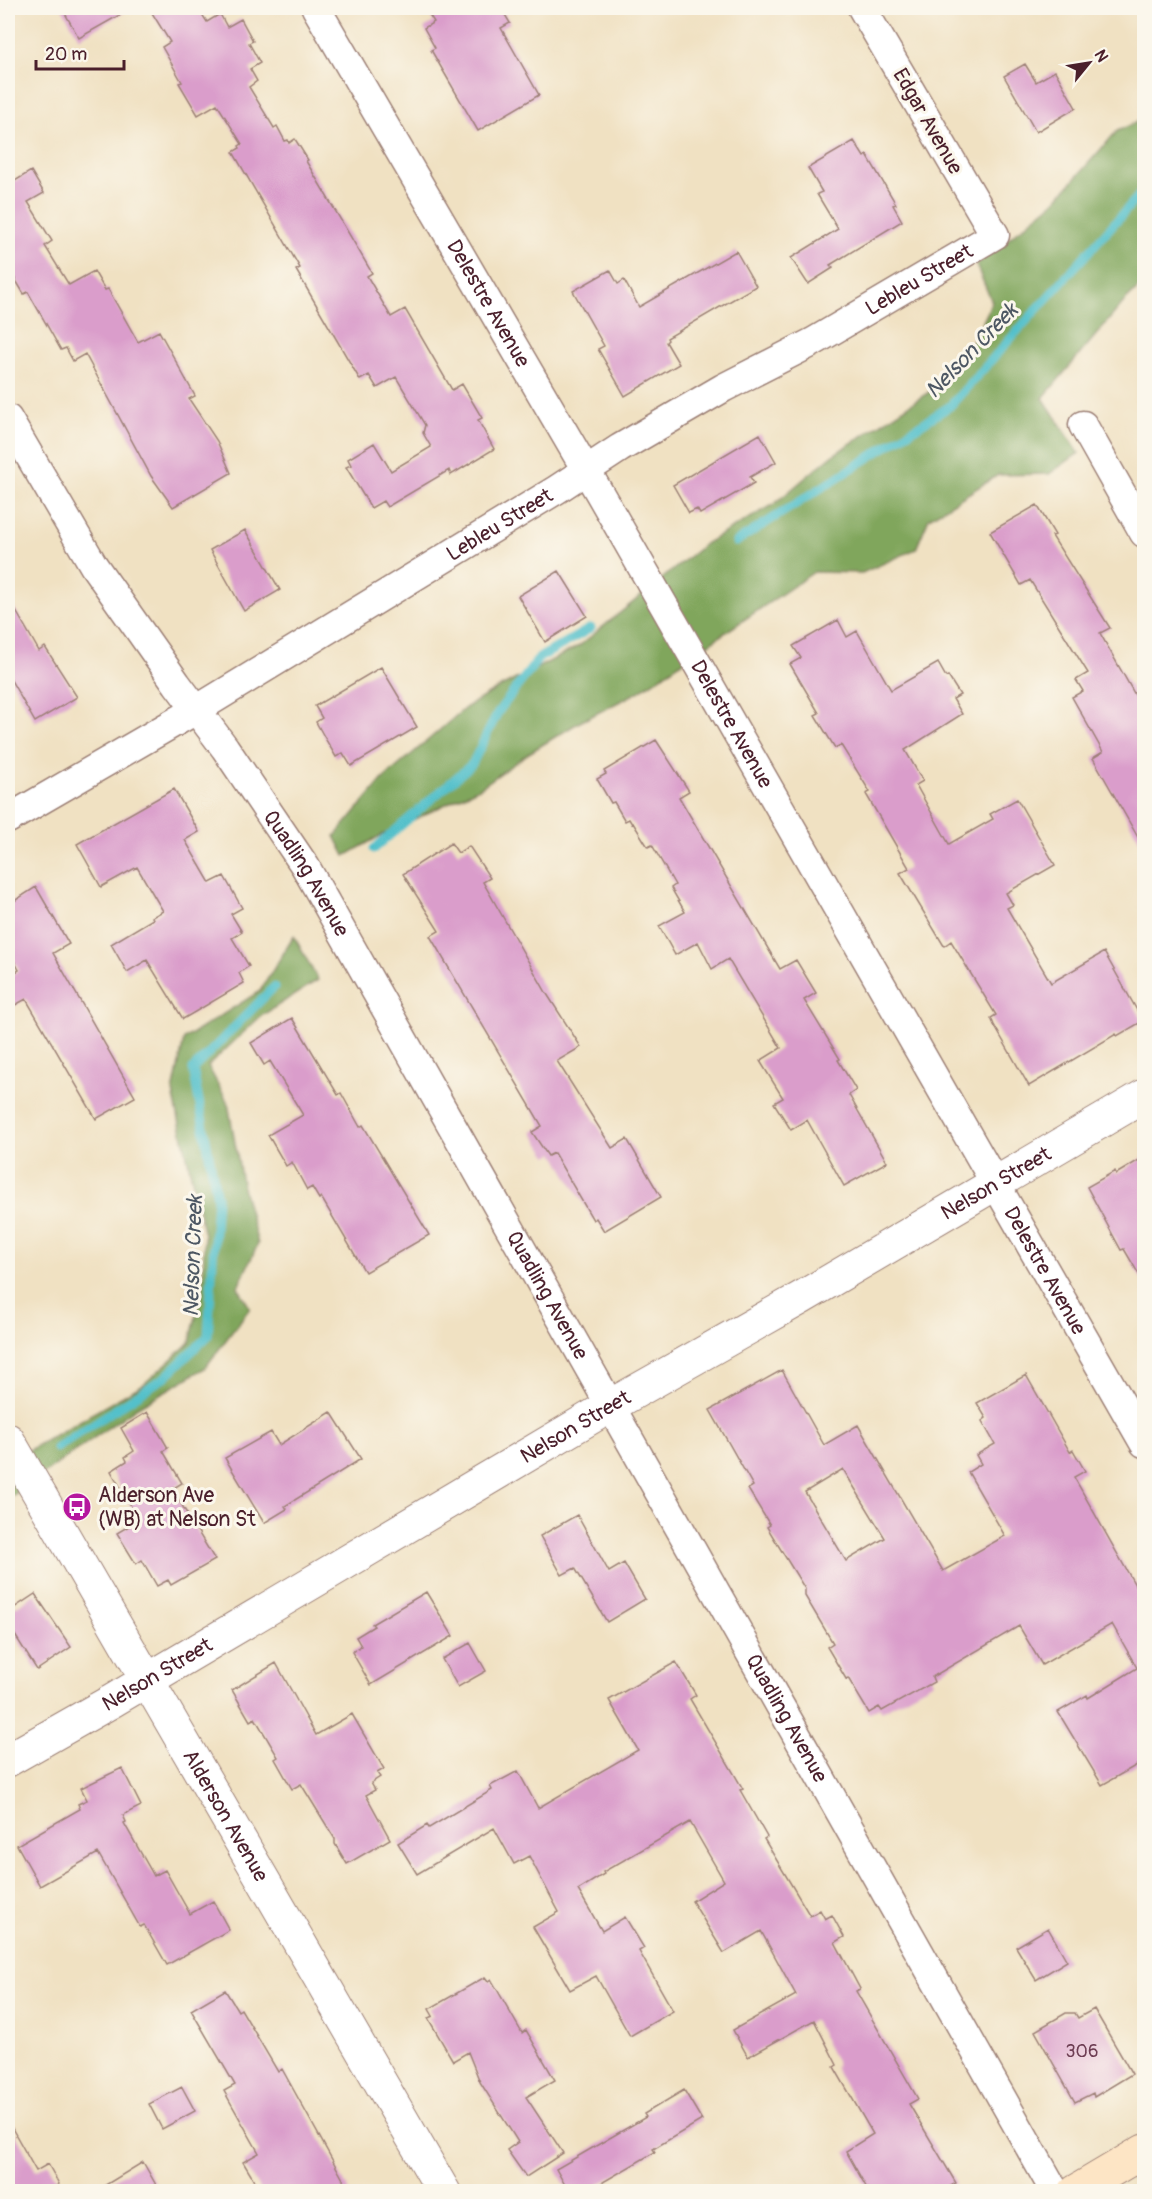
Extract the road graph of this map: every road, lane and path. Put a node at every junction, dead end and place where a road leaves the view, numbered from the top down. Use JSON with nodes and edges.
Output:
{"nodes":[{"id":1,"x":316,"y":8,"type":"edge"},
{"id":2,"x":862,"y":8,"type":"edge"},
{"id":3,"x":995,"y":235,"type":"joint"},
{"id":4,"x":8,"y":419,"type":"edge"},
{"id":5,"x":1083,"y":425,"type":"dead end"},
{"id":6,"x":586,"y":470,"type":"junction"},
{"id":7,"x":1144,"y":533,"type":"edge"},
{"id":8,"x":196,"y":710,"type":"junction"},
{"id":9,"x":8,"y":819,"type":"edge"},
{"id":10,"x":1144,"y":1096,"type":"edge"},
{"id":11,"x":996,"y":1184,"type":"junction"},
{"id":12,"x":610,"y":1406,"type":"junction"},
{"id":13,"x":8,"y":1440,"type":"edge"},
{"id":14,"x":1144,"y":1443,"type":"edge"},
{"id":15,"x":147,"y":1679,"type":"junction"},
{"id":16,"x":8,"y":1760,"type":"edge"},
{"id":17,"x":1144,"y":2151,"type":"edge"},
{"id":18,"x":444,"y":2192,"type":"edge"},
{"id":19,"x":1055,"y":2192,"type":"edge"},
{"id":20,"x":1075,"y":2192,"type":"edge"}],
"edges":[{"from":1,"to":6,"type":"street","name":"Delestre Avenue"},
{"from":2,"to":3,"type":"street","name":"Edgar Avenue"},
{"from":3,"to":6,"type":"street","name":"Lebleu Street"},
{"from":4,"to":8,"type":"street","name":"Quadling Avenue"},
{"from":5,"to":7,"type":"street"},
{"from":6,"to":8,"type":"street","name":"Lebleu Street"},
{"from":6,"to":11,"type":"street","name":"Delestre Avenue"},
{"from":8,"to":9,"type":"street","name":"Lebleu Street"},
{"from":8,"to":12,"type":"street","name":"Quadling Avenue"},
{"from":10,"to":11,"type":"street","name":"Nelson Street"},
{"from":11,"to":12,"type":"street","name":"Nelson Street"},
{"from":11,"to":14,"type":"street","name":"Delestre Avenue"},
{"from":12,"to":15,"type":"street","name":"Nelson Street"},
{"from":12,"to":19,"type":"street","name":"Quadling Avenue"},
{"from":13,"to":15,"type":"street","name":"Alderson Avenue"},
{"from":15,"to":16,"type":"street","name":"Nelson Street"},
{"from":15,"to":18,"type":"street","name":"Alderson Avenue"},
{"from":17,"to":20,"type":"main road"}]}
